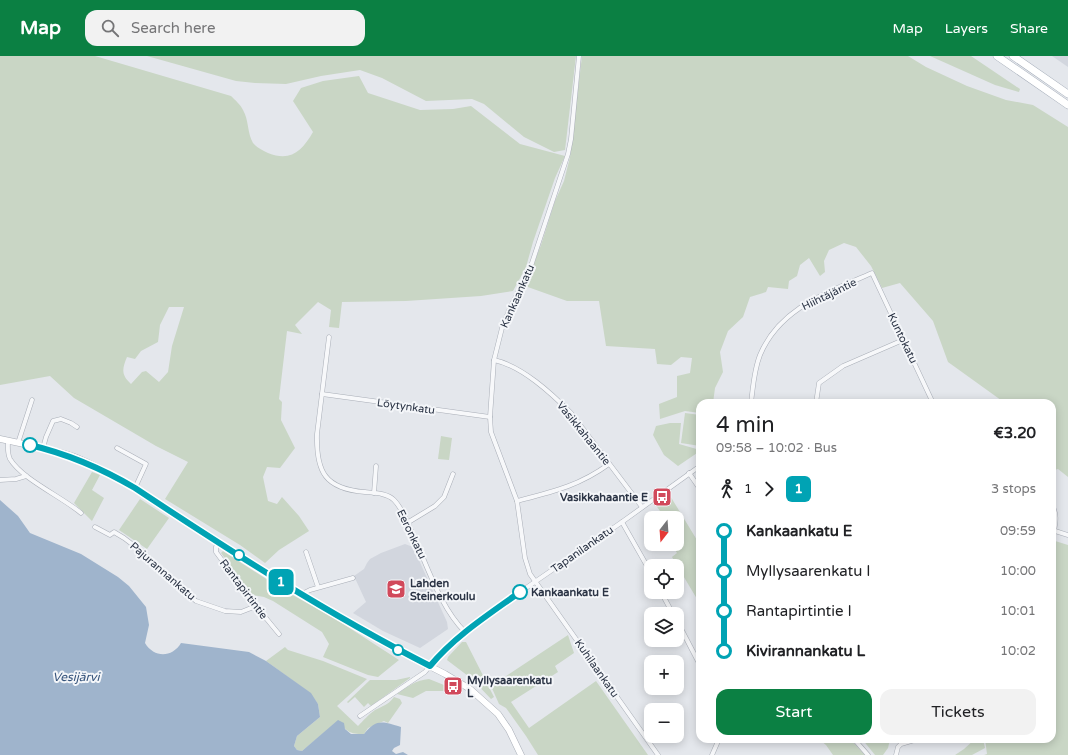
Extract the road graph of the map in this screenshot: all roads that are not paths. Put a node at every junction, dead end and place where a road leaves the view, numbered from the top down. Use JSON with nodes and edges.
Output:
{"nodes":[{"id":1,"x":579,"y":56,"type":"edge"},
{"id":2,"x":997,"y":56,"type":"edge"},
{"id":3,"x":1013,"y":56,"type":"edge"},
{"id":4,"x":1068,"y":94,"type":"edge"},
{"id":5,"x":1068,"y":105,"type":"edge"},
{"id":6,"x":872,"y":273,"type":"joint"},
{"id":7,"x":330,"y":337,"type":"dead end"},
{"id":8,"x":903,"y":340,"type":"junction"},
{"id":9,"x":494,"y":360,"type":"junction"},
{"id":10,"x":322,"y":394,"type":"junction"},
{"id":11,"x":752,"y":399,"type":"edge"},
{"id":12,"x":817,"y":399,"type":"edge"},
{"id":13,"x":931,"y":399,"type":"edge"},
{"id":14,"x":32,"y":400,"type":"dead end"},
{"id":15,"x":490,"y":417,"type":"junction"},
{"id":16,"x":77,"y":427,"type":"dead end"},
{"id":17,"x":0,"y":439,"type":"edge"},
{"id":18,"x":8,"y":441,"type":"junction"},
{"id":19,"x":18,"y":443,"type":"junction"},
{"id":20,"x":43,"y":448,"type":"junction"},
{"id":21,"x":117,"y":448,"type":"dead end"},
{"id":22,"x":609,"y":464,"type":"junction"},
{"id":23,"x":376,"y":466,"type":"dead end"},
{"id":24,"x":696,"y":469,"type":"edge"},
{"id":25,"x":690,"y":473,"type":"junction"},
{"id":26,"x":453,"y":474,"type":"dead end"},
{"id":27,"x":26,"y":476,"type":"junction"},
{"id":28,"x":0,"y":480,"type":"edge"},
{"id":29,"x":696,"y":482,"type":"edge"},
{"id":30,"x":135,"y":488,"type":"junction"},
{"id":31,"x":374,"y":493,"type":"junction"},
{"id":32,"x":517,"y":501,"type":"junction"},
{"id":33,"x":642,"y":507,"type":"junction"},
{"id":34,"x":81,"y":513,"type":"dead end"},
{"id":35,"x":407,"y":522,"type":"junction"},
{"id":36,"x":622,"y":522,"type":"junction"},
{"id":37,"x":96,"y":527,"type":"dead end"},
{"id":38,"x":1056,"y":531,"type":"edge"},
{"id":39,"x":1068,"y":535,"type":"edge"},
{"id":40,"x":218,"y":542,"type":"junction"},
{"id":41,"x":306,"y":552,"type":"dead end"},
{"id":42,"x":644,"y":561,"type":"edge"},
{"id":43,"x":353,"y":578,"type":"dead end"},
{"id":44,"x":535,"y":582,"type":"junction"},
{"id":45,"x":318,"y":587,"type":"junction"},
{"id":46,"x":302,"y":594,"type":"junction"},
{"id":47,"x":256,"y":606,"type":"junction"},
{"id":48,"x":464,"y":632,"type":"junction"},
{"id":49,"x":279,"y":634,"type":"dead end"},
{"id":50,"x":684,"y":635,"type":"edge"},
{"id":51,"x":696,"y":658,"type":"edge"},
{"id":52,"x":430,"y":666,"type":"junction"},
{"id":53,"x":360,"y":716,"type":"dead end"},
{"id":54,"x":717,"y":743,"type":"edge"},
{"id":55,"x":858,"y":743,"type":"edge"},
{"id":56,"x":904,"y":743,"type":"edge"},
{"id":57,"x":521,"y":755,"type":"edge"},
{"id":58,"x":658,"y":755,"type":"edge"},
{"id":59,"x":712,"y":755,"type":"edge"},
{"id":60,"x":868,"y":755,"type":"edge"},
{"id":61,"x":896,"y":755,"type":"edge"}],
"edges":[{"from":1,"to":9,"type":"street","name":"Kankaankatu"},
{"from":2,"to":5,"type":"main road"},
{"from":3,"to":4,"type":"main road"},
{"from":6,"to":8,"type":"street","name":"Kuntokatu"},
{"from":6,"to":11,"type":"street","name":"Hiihtäjäntie"},
{"from":7,"to":10,"type":"street","name":"Eeronkatu"},
{"from":8,"to":12,"type":"street"},
{"from":8,"to":13,"type":"street","name":"Kuntokatu"},
{"from":9,"to":15,"type":"street","name":"Kankaankatu"},
{"from":9,"to":22,"type":"street","name":"Vasikkahaantie"},
{"from":10,"to":15,"type":"street","name":"Löytynkatu"},
{"from":10,"to":31,"type":"street","name":"Eeronkatu"},
{"from":14,"to":19,"type":"street"},
{"from":15,"to":32,"type":"street","name":"Kankaankatu"},
{"from":16,"to":20,"type":"street"},
{"from":17,"to":18,"type":"main road"},
{"from":18,"to":19,"type":"main road"},
{"from":18,"to":27,"type":"street"},
{"from":19,"to":20,"type":"main road"},
{"from":20,"to":30,"type":"main road"},
{"from":21,"to":30,"type":"street"},
{"from":22,"to":32,"type":"street"},
{"from":22,"to":33,"type":"street","name":"Vasikkahaantie"},
{"from":23,"to":31,"type":"street"},
{"from":24,"to":25,"type":"street","name":"Tapanilankatu"},
{"from":25,"to":29,"type":"street"},
{"from":25,"to":33,"type":"street","name":"Tapanilankatu"},
{"from":26,"to":35,"type":"street"},
{"from":27,"to":28,"type":"street"},
{"from":27,"to":34,"type":"street"},
{"from":30,"to":40,"type":"main road"},
{"from":31,"to":35,"type":"street","name":"Eeronkatu"},
{"from":32,"to":44,"type":"street","name":"Kankaankatu"},
{"from":33,"to":36,"type":"street","name":"Tapanilankatu"},
{"from":35,"to":48,"type":"street","name":"Eeronkatu"},
{"from":36,"to":42,"type":"street"},
{"from":36,"to":44,"type":"street","name":"Tapanilankatu"},
{"from":37,"to":47,"type":"street","name":"Pajurannankatu"},
{"from":38,"to":39,"type":"street"},
{"from":40,"to":46,"type":"main road"},
{"from":40,"to":47,"type":"street","name":"Rantapirtintie"},
{"from":41,"to":45,"type":"street"},
{"from":43,"to":45,"type":"street"},
{"from":44,"to":48,"type":"street","name":"Tapanilankatu"},
{"from":44,"to":58,"type":"street","name":"Kuhilaankatu"},
{"from":45,"to":46,"type":"street"},
{"from":46,"to":52,"type":"main road"},
{"from":47,"to":49,"type":"street","name":"Rantapirtintie"},
{"from":48,"to":52,"type":"street","name":"Tapanilankatu"},
{"from":50,"to":51,"type":"street"},
{"from":52,"to":53,"type":"street","name":"Tapanilankatu"},
{"from":52,"to":57,"type":"main road"},
{"from":54,"to":59,"type":"street"},
{"from":55,"to":60,"type":"street"},
{"from":56,"to":61,"type":"street"}]}
